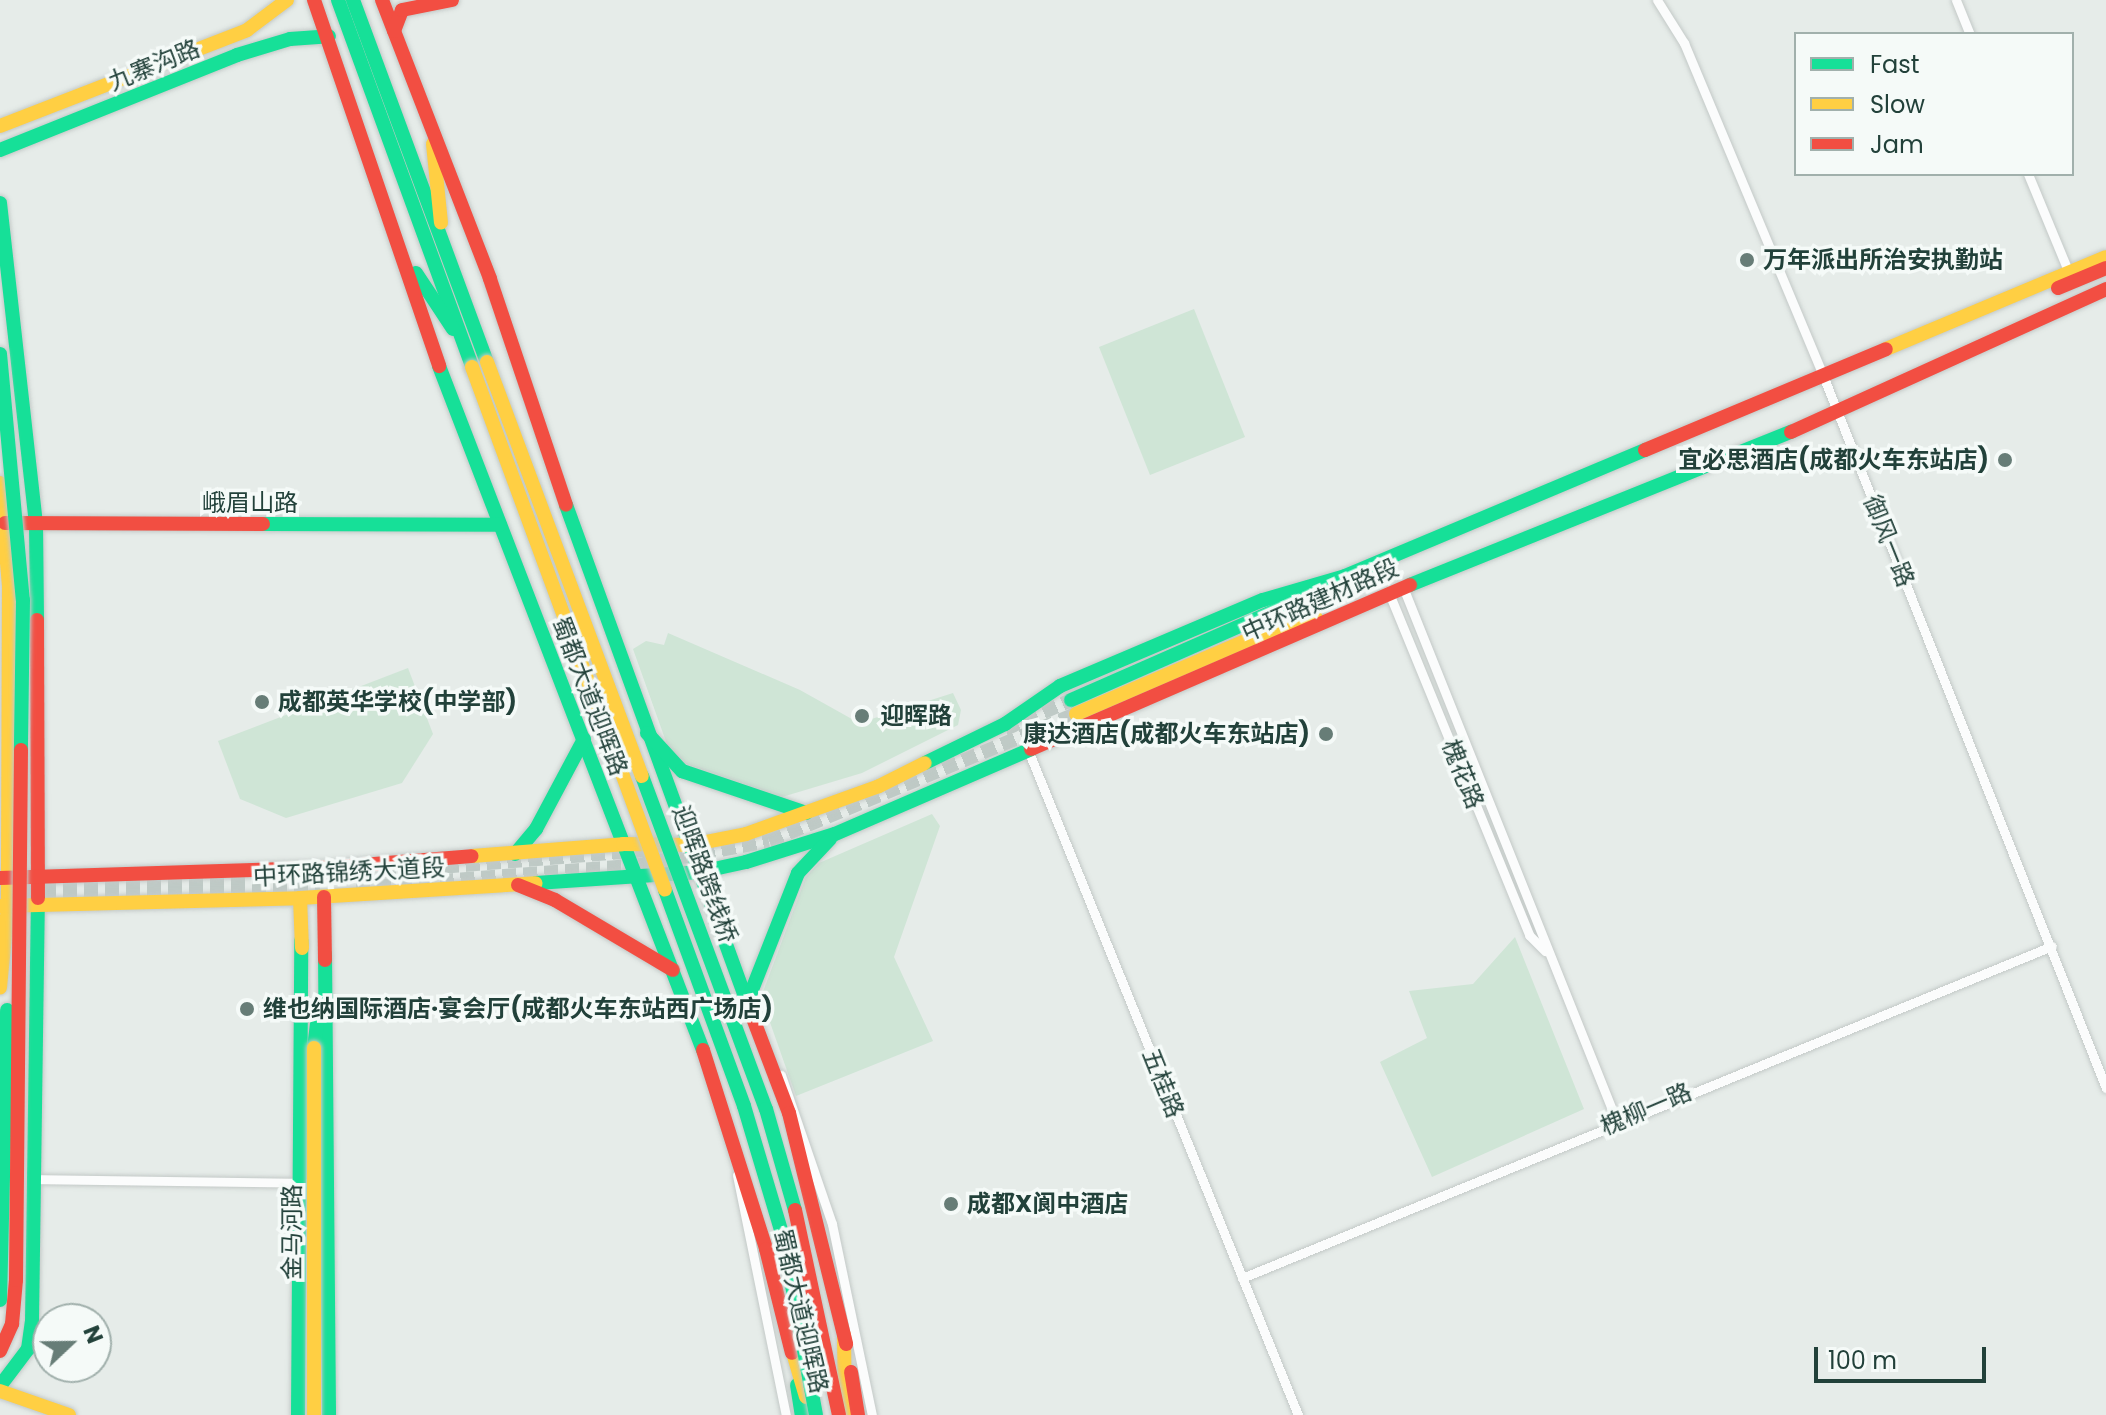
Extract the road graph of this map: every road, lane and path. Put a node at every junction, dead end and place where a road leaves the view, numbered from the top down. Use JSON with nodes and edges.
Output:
{"nodes":[{"id":1,"x":287,"y":0,"type":"edge"},
{"id":2,"x":314,"y":0,"type":"edge"},
{"id":3,"x":338,"y":0,"type":"edge"},
{"id":4,"x":353,"y":0,"type":"edge"},
{"id":5,"x":382,"y":0,"type":"edge"},
{"id":6,"x":452,"y":0,"type":"edge"},
{"id":7,"x":1657,"y":0,"type":"edge"},
{"id":8,"x":1956,"y":0,"type":"edge"},
{"id":9,"x":394,"y":31,"type":"junction"},
{"id":10,"x":1969,"y":32,"type":"edge"},
{"id":11,"x":329,"y":36,"type":"junction"},
{"id":12,"x":431,"y":125,"type":"junction"},
{"id":13,"x":0,"y":126,"type":"edge"},
{"id":14,"x":0,"y":150,"type":"edge"},
{"id":15,"x":2029,"y":176,"type":"edge"},
{"id":16,"x":0,"y":203,"type":"edge"},
{"id":17,"x":442,"y":236,"type":"junction"},
{"id":18,"x":405,"y":256,"type":"junction"},
{"id":19,"x":2106,"y":257,"type":"edge"},
{"id":20,"x":2106,"y":268,"type":"edge"},
{"id":21,"x":2069,"y":273,"type":"junction"},
{"id":22,"x":2106,"y":289,"type":"edge"},
{"id":23,"x":2106,"y":299,"type":"edge"},
{"id":24,"x":1936,"y":328,"type":"junction"},
{"id":25,"x":467,"y":351,"type":"junction"},
{"id":26,"x":0,"y":354,"type":"edge"},
{"id":27,"x":1956,"y":358,"type":"junction"},
{"id":28,"x":1824,"y":378,"type":"junction"},
{"id":29,"x":1838,"y":413,"type":"junction"},
{"id":30,"x":0,"y":483,"type":"edge"},
{"id":31,"x":2,"y":522,"type":"edge"},
{"id":32,"x":36,"y":523,"type":"junction"},
{"id":33,"x":500,"y":525,"type":"junction"},
{"id":34,"x":1345,"y":576,"type":"junction"},
{"id":35,"x":1403,"y":587,"type":"junction"},
{"id":36,"x":1389,"y":593,"type":"junction"},
{"id":37,"x":1358,"y":606,"type":"junction"},
{"id":38,"x":608,"y":631,"type":"junction"},
{"id":39,"x":550,"y":654,"type":"junction"},
{"id":40,"x":647,"y":733,"type":"junction"},
{"id":41,"x":584,"y":739,"type":"junction"},
{"id":42,"x":1028,"y":750,"type":"junction"},
{"id":43,"x":807,"y":813,"type":"junction"},
{"id":44,"x":835,"y":834,"type":"junction"},
{"id":45,"x":623,"y":844,"type":"junction"},
{"id":46,"x":690,"y":845,"type":"junction"},
{"id":47,"x":515,"y":854,"type":"junction"},
{"id":48,"x":700,"y":872,"type":"junction"},
{"id":49,"x":634,"y":873,"type":"junction"},
{"id":50,"x":38,"y":876,"type":"junction"},
{"id":51,"x":4,"y":877,"type":"edge"},
{"id":52,"x":514,"y":883,"type":"junction"},
{"id":53,"x":324,"y":897,"type":"junction"},
{"id":54,"x":300,"y":898,"type":"junction"},
{"id":55,"x":4,"y":906,"type":"edge"},
{"id":56,"x":38,"y":906,"type":"junction"},
{"id":57,"x":301,"y":940,"type":"junction"},
{"id":58,"x":2052,"y":946,"type":"junction"},
{"id":59,"x":1545,"y":951,"type":"junction"},
{"id":60,"x":325,"y":954,"type":"junction"},
{"id":61,"x":6,"y":958,"type":"junction"},
{"id":62,"x":673,"y":970,"type":"junction"},
{"id":63,"x":0,"y":988,"type":"edge"},
{"id":64,"x":748,"y":1000,"type":"junction"},
{"id":65,"x":761,"y":1035,"type":"junction"},
{"id":66,"x":314,"y":1048,"type":"junction"},
{"id":67,"x":705,"y":1054,"type":"junction"},
{"id":68,"x":2106,"y":1088,"type":"edge"},
{"id":69,"x":1617,"y":1122,"type":"junction"},
{"id":70,"x":730,"y":1128,"type":"junction"},
{"id":71,"x":0,"y":1178,"type":"edge"},
{"id":72,"x":34,"y":1179,"type":"junction"},
{"id":73,"x":300,"y":1183,"type":"junction"},
{"id":74,"x":327,"y":1184,"type":"junction"},
{"id":75,"x":1242,"y":1278,"type":"junction"},
{"id":76,"x":0,"y":1300,"type":"edge"},
{"id":77,"x":844,"y":1335,"type":"junction"},
{"id":78,"x":791,"y":1346,"type":"junction"},
{"id":79,"x":0,"y":1351,"type":"edge"},
{"id":80,"x":0,"y":1389,"type":"edge"},
{"id":81,"x":69,"y":1415,"type":"edge"},
{"id":82,"x":298,"y":1415,"type":"edge"},
{"id":83,"x":314,"y":1415,"type":"edge"},
{"id":84,"x":329,"y":1415,"type":"edge"},
{"id":85,"x":786,"y":1415,"type":"edge"},
{"id":86,"x":802,"y":1415,"type":"edge"},
{"id":87,"x":813,"y":1415,"type":"edge"},
{"id":88,"x":842,"y":1415,"type":"edge"},
{"id":89,"x":858,"y":1415,"type":"edge"},
{"id":90,"x":872,"y":1415,"type":"edge"},
{"id":91,"x":1298,"y":1415,"type":"edge"}],
"edges":[{"from":1,"to":13,"type":"main road","name":"九寨沟路"},
{"from":2,"to":11,"type":"main road","name":"蜀都大道迎晖路"},
{"from":3,"to":25,"type":"main road"},
{"from":4,"to":17,"type":"main road"},
{"from":5,"to":9,"type":"main road","name":"蜀都大道迎晖路"},
{"from":6,"to":9,"type":"main road"},
{"from":7,"to":28,"type":"street","name":"御风一路"},
{"from":8,"to":10,"type":"street"},
{"from":9,"to":12,"type":"main road","name":"蜀都大道迎晖路"},
{"from":11,"to":14,"type":"main road","name":"九寨沟路"},
{"from":11,"to":18,"type":"main road","name":"蜀都大道迎晖路"},
{"from":12,"to":17,"type":"main road"},
{"from":12,"to":38,"type":"main road","name":"蜀都大道迎晖路"},
{"from":15,"to":21,"type":"street"},
{"from":16,"to":32,"type":"main road"},
{"from":17,"to":88,"type":"main road","name":"迎晖路跨线桥","bridge":true},
{"from":18,"to":25,"type":"main road"},
{"from":18,"to":33,"type":"main road","name":"蜀都大道迎晖路"},
{"from":19,"to":21,"type":"main road"},
{"from":20,"to":24,"type":"main road"},
{"from":21,"to":24,"type":"main road"},
{"from":22,"to":27,"type":"main road"},
{"from":23,"to":27,"type":"main road"},
{"from":24,"to":28,"type":"main road","name":"中环路建材路段"},
{"from":25,"to":87,"type":"main road","name":"迎晖路跨线桥","bridge":true},
{"from":26,"to":79,"type":"main road","bridge":true},
{"from":27,"to":29,"type":"main road","name":"中环路建材路段"},
{"from":28,"to":29,"type":"street","name":"御风一路"},
{"from":28,"to":34,"type":"main road","name":"中环路建材路段"},
{"from":29,"to":35,"type":"main road","name":"中环路建材路段"},
{"from":29,"to":58,"type":"street","name":"御风一路"},
{"from":30,"to":31,"type":"main road"},
{"from":31,"to":32,"type":"main road","name":"峨眉山路"},
{"from":31,"to":51,"type":"main road"},
{"from":32,"to":33,"type":"main road","name":"峨眉山路"},
{"from":32,"to":50,"type":"main road"},
{"from":33,"to":39,"type":"main road","name":"蜀都大道迎晖路"},
{"from":34,"to":37,"type":"main road"},
{"from":34,"to":43,"type":"main road","name":"中环路建材路段"},
{"from":35,"to":36,"type":"main road","name":"中环路建材路段"},
{"from":35,"to":59,"type":"street","name":"槐花路"},
{"from":36,"to":37,"type":"main road","name":"中环路建材路段"},
{"from":36,"to":59,"type":"street","name":"槐花路"},
{"from":37,"to":42,"type":"main road","name":"中环路建材路段"},
{"from":38,"to":39,"type":"main road"},
{"from":38,"to":40,"type":"main road","name":"蜀都大道迎晖路"},
{"from":39,"to":41,"type":"main road","name":"蜀都大道迎晖路"},
{"from":40,"to":43,"type":"main road"},
{"from":40,"to":46,"type":"main road","name":"蜀都大道迎晖路"},
{"from":41,"to":45,"type":"main road","name":"蜀都大道迎晖路"},
{"from":41,"to":47,"type":"main road"},
{"from":42,"to":44,"type":"main road","name":"中环路建材路段"},
{"from":42,"to":75,"type":"street","name":"五桂路"},
{"from":43,"to":46,"type":"main road","name":"中环路建材路段"},
{"from":44,"to":48,"type":"main road","name":"中环路建材路段"},
{"from":44,"to":64,"type":"main road"},
{"from":45,"to":46,"type":"main road","name":"中环路锦绣大道段"},
{"from":45,"to":47,"type":"main road","name":"中环路锦绣大道段"},
{"from":45,"to":49,"type":"main road","name":"蜀都大道迎晖路"},
{"from":46,"to":48,"type":"main road","name":"蜀都大道迎晖路"},
{"from":47,"to":50,"type":"main road","name":"中环路锦绣大道段"},
{"from":48,"to":49,"type":"main road","name":"中环路锦绣大道段"},
{"from":48,"to":64,"type":"main road","name":"蜀都大道迎晖路"},
{"from":49,"to":52,"type":"main road","name":"中环路锦绣大道段"},
{"from":49,"to":62,"type":"main road","name":"蜀都大道迎晖路"},
{"from":50,"to":51,"type":"main road","name":"中环路锦绣大道段"},
{"from":50,"to":56,"type":"main road"},
{"from":51,"to":55,"type":"main road"},
{"from":52,"to":53,"type":"main road","name":"中环路锦绣大道段"},
{"from":52,"to":62,"type":"main road"},
{"from":53,"to":54,"type":"main road","name":"中环路锦绣大道段"},
{"from":53,"to":60,"type":"main road"},
{"from":54,"to":56,"type":"main road","name":"中环路锦绣大道段"},
{"from":54,"to":57,"type":"main road"},
{"from":55,"to":56,"type":"main road","name":"中环路锦绣大道段"},
{"from":55,"to":61,"type":"main road"},
{"from":56,"to":72,"type":"main road"},
{"from":57,"to":66,"type":"main road"},
{"from":57,"to":73,"type":"main road"},
{"from":58,"to":68,"type":"street","name":"御风一路"},
{"from":58,"to":69,"type":"street","name":"槐柳一路"},
{"from":59,"to":69,"type":"street","name":"槐花路"},
{"from":60,"to":66,"type":"main road"},
{"from":60,"to":74,"type":"main road"},
{"from":61,"to":63,"type":"main road"},
{"from":61,"to":76,"type":"main road","bridge":true},
{"from":62,"to":67,"type":"main road","name":"蜀都大道迎晖路"},
{"from":64,"to":65,"type":"main road","name":"蜀都大道迎晖路"},
{"from":65,"to":67,"type":"main road"},
{"from":65,"to":77,"type":"main road","name":"蜀都大道迎晖路"},
{"from":65,"to":90,"type":"street"},
{"from":66,"to":83,"type":"main road","name":"金马河路","bridge":true},
{"from":67,"to":70,"type":"main road","name":"蜀都大道迎晖路"},
{"from":69,"to":75,"type":"street","name":"槐柳一路"},
{"from":70,"to":78,"type":"main road","name":"蜀都大道迎晖路"},
{"from":70,"to":85,"type":"street"},
{"from":71,"to":72,"type":"street"},
{"from":72,"to":73,"type":"street"},
{"from":72,"to":80,"type":"main road"},
{"from":73,"to":74,"type":"street"},
{"from":73,"to":82,"type":"main road"},
{"from":74,"to":84,"type":"main road"},
{"from":75,"to":91,"type":"street","name":"五桂路"},
{"from":77,"to":88,"type":"main road"},
{"from":77,"to":89,"type":"main road"},
{"from":78,"to":86,"type":"main road","name":"蜀都大道迎晖路"},
{"from":78,"to":87,"type":"main road"},
{"from":80,"to":81,"type":"main road"}]}
